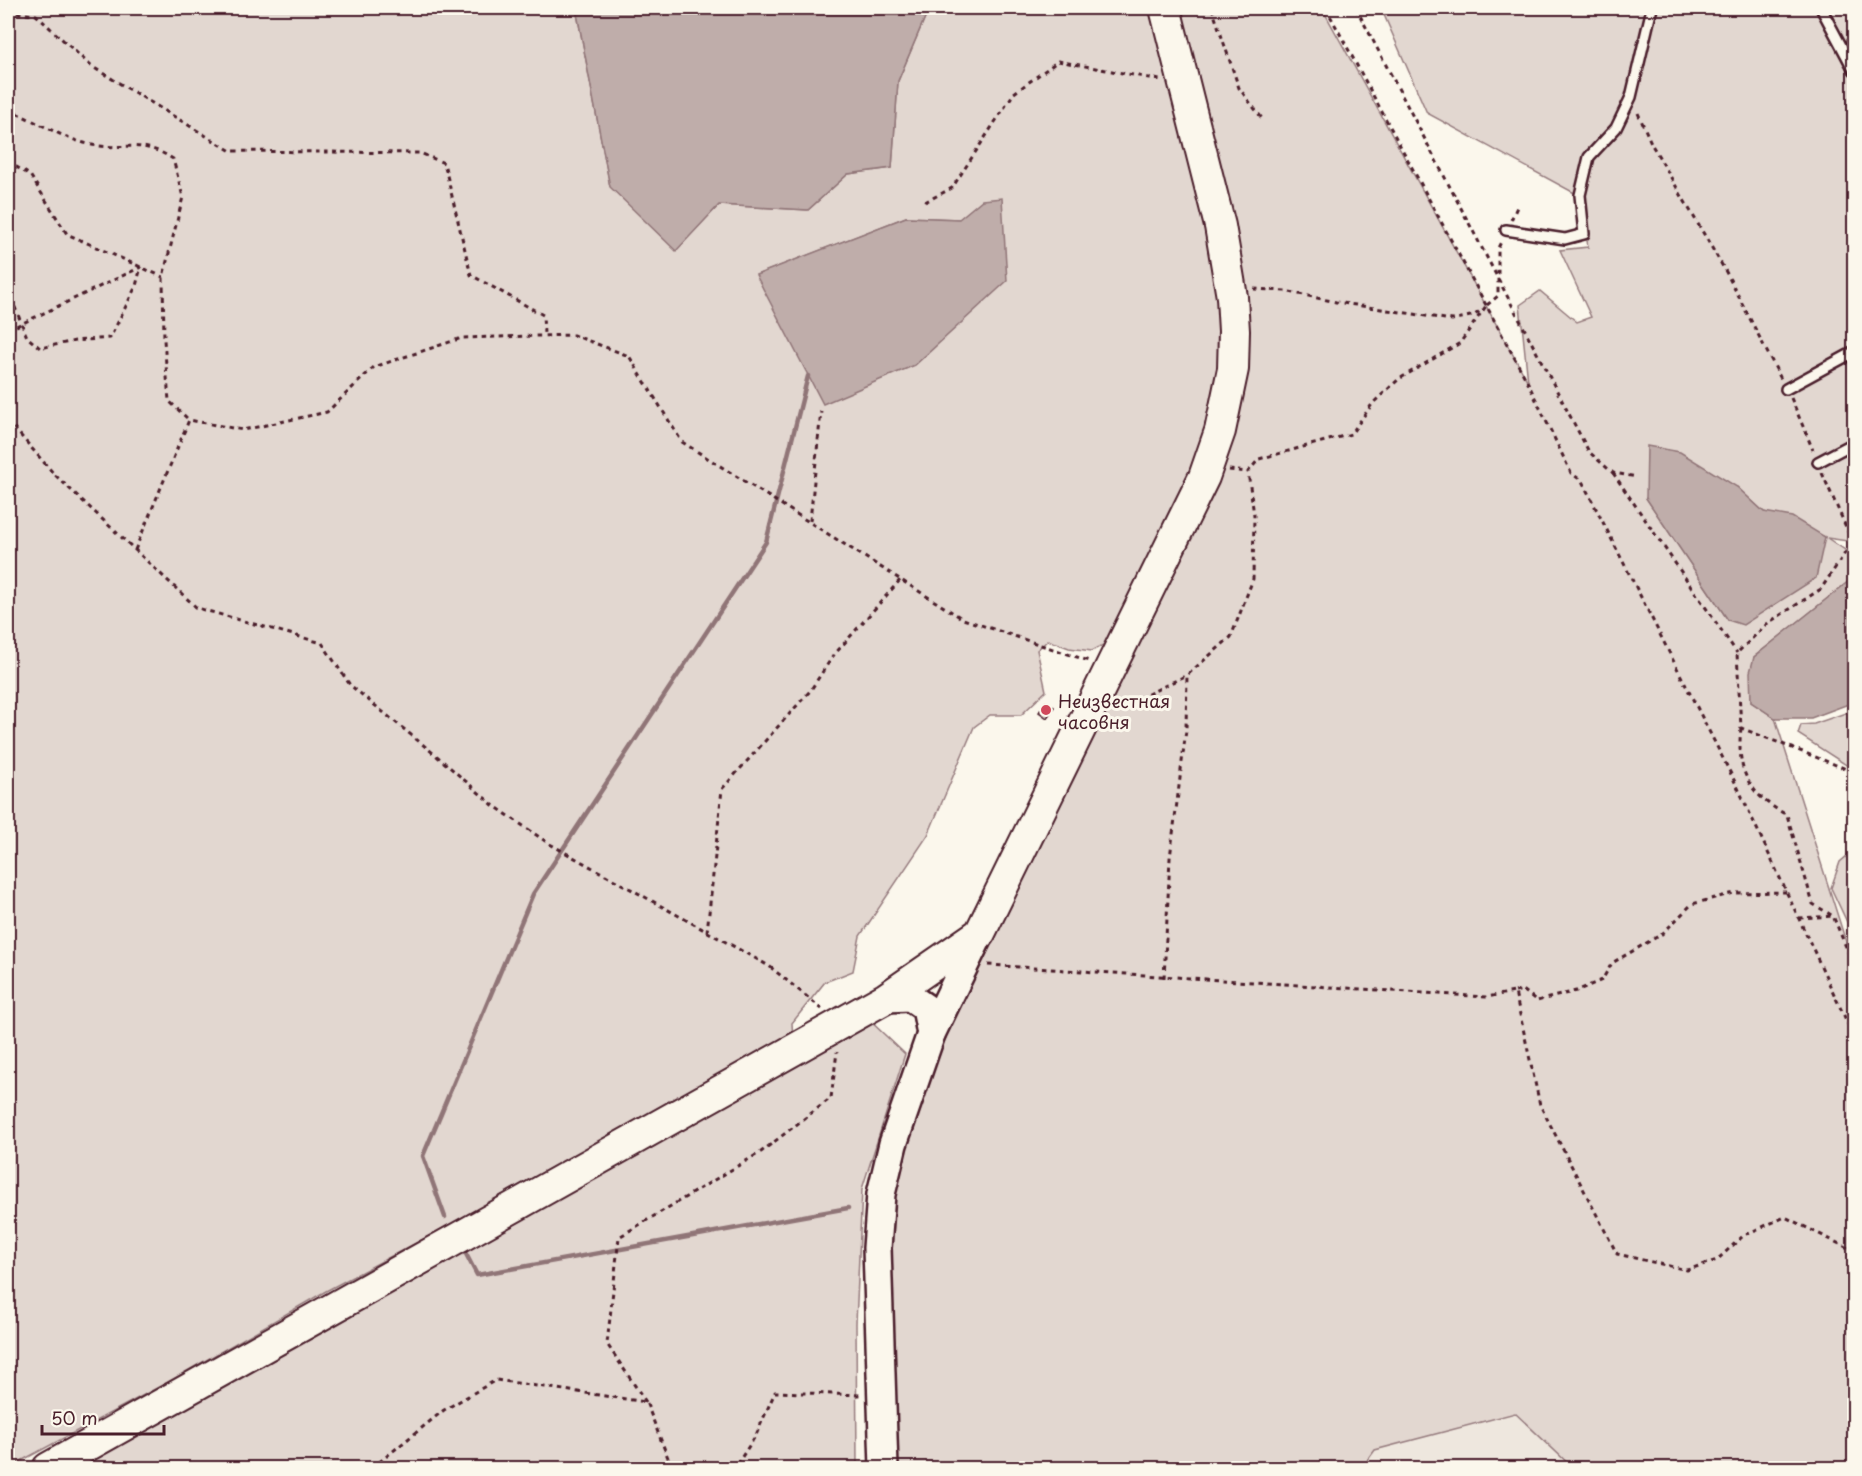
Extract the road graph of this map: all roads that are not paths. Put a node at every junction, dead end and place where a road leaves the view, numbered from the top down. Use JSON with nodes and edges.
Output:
{"nodes":[{"id":1,"x":1165,"y":8,"type":"edge"},
{"id":2,"x":1652,"y":8,"type":"edge"},
{"id":3,"x":1821,"y":8,"type":"edge"},
{"id":4,"x":1854,"y":70,"type":"edge"},
{"id":5,"x":1506,"y":230,"type":"road end"},
{"id":6,"x":1854,"y":352,"type":"edge"},
{"id":7,"x":1786,"y":389,"type":"road end"},
{"id":8,"x":1854,"y":443,"type":"edge"},
{"id":9,"x":1818,"y":462,"type":"road end"},
{"id":10,"x":980,"y":933,"type":"junction"},
{"id":11,"x":886,"y":998,"type":"junction"},
{"id":12,"x":931,"y":1034,"type":"junction"},
{"id":13,"x":48,"y":1468,"type":"edge"},
{"id":14,"x":884,"y":1468,"type":"edge"}],
"edges":[{"from":1,"to":10,"type":"main road"},
{"from":2,"to":5,"type":"lane"},
{"from":3,"to":4,"type":"lane"},
{"from":6,"to":7,"type":"lane"},
{"from":8,"to":9,"type":"lane"},
{"from":10,"to":11,"type":"main road"},
{"from":10,"to":12,"type":"main road"},
{"from":11,"to":12,"type":"main road"},
{"from":11,"to":13,"type":"main road"},
{"from":12,"to":14,"type":"main road"}]}
